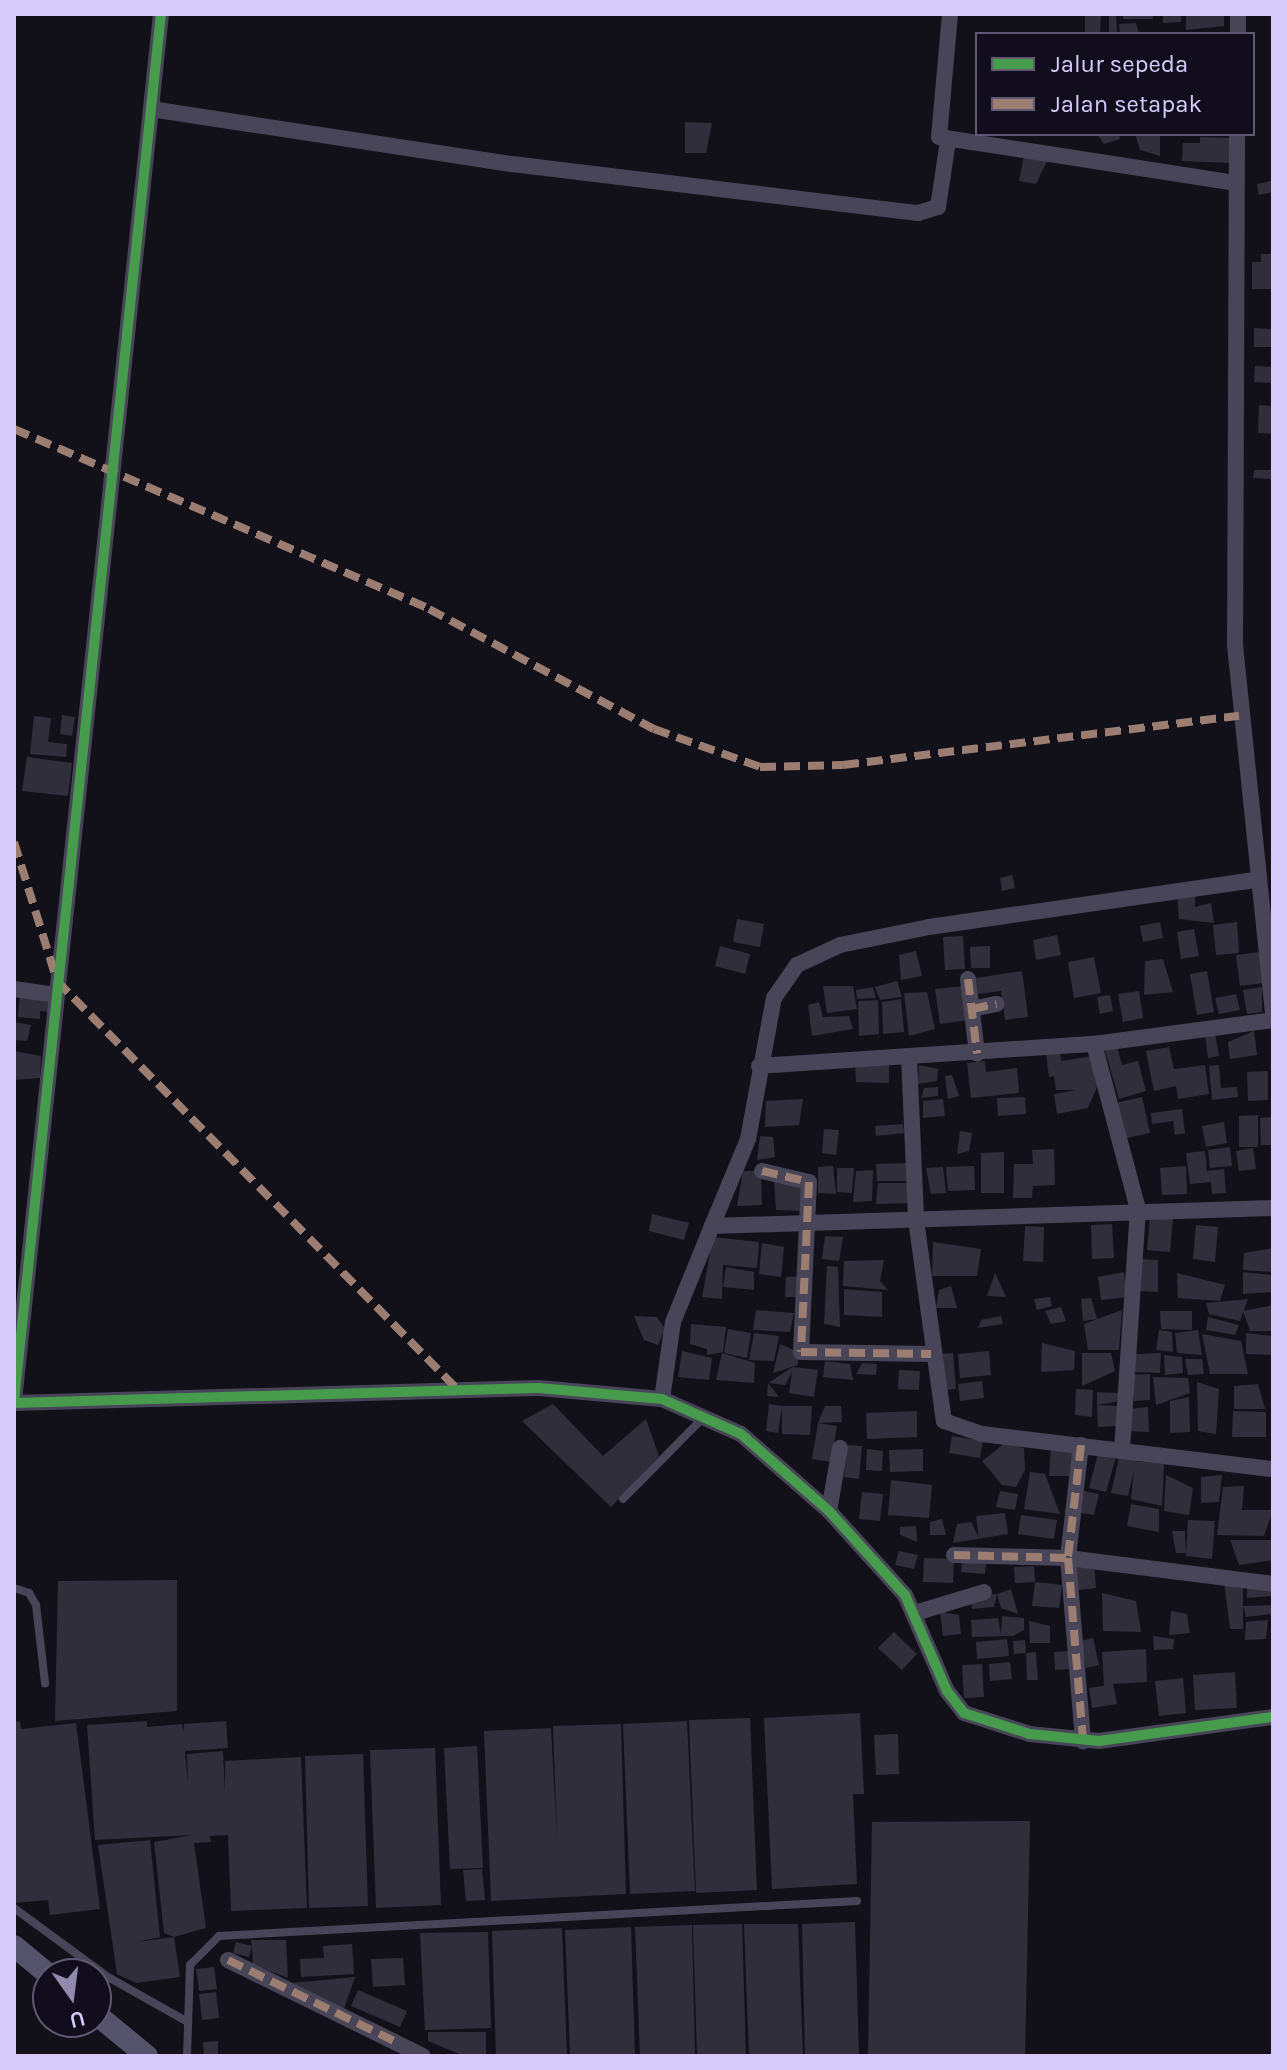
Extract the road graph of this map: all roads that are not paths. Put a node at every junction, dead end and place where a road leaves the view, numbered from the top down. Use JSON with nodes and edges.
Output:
{"nodes":[{"id":1,"x":161,"y":14,"type":"edge"},
{"id":2,"x":950,"y":14,"type":"edge"},
{"id":3,"x":151,"y":109,"type":"junction"},
{"id":4,"x":1237,"y":136,"type":"edge"},
{"id":5,"x":948,"y":141,"type":"junction"},
{"id":6,"x":1236,"y":183,"type":"junction"},
{"id":7,"x":1257,"y":880,"type":"junction"},
{"id":8,"x":968,"y":979,"type":"dead end"},
{"id":9,"x":14,"y":989,"type":"edge"},
{"id":10,"x":56,"y":995,"type":"junction"},
{"id":11,"x":996,"y":1004,"type":"dead end"},
{"id":12,"x":972,"y":1009,"type":"junction"},
{"id":13,"x":1273,"y":1010,"type":"edge"},
{"id":14,"x":1273,"y":1020,"type":"edge"},
{"id":15,"x":1094,"y":1044,"type":"junction"},
{"id":16,"x":977,"y":1053,"type":"junction"},
{"id":17,"x":909,"y":1057,"type":"junction"},
{"id":18,"x":759,"y":1066,"type":"junction"},
{"id":19,"x":762,"y":1171,"type":"dead end"},
{"id":20,"x":1273,"y":1208,"type":"edge"},
{"id":21,"x":1138,"y":1209,"type":"junction"},
{"id":22,"x":916,"y":1220,"type":"junction"},
{"id":23,"x":812,"y":1224,"type":"junction"},
{"id":24,"x":712,"y":1226,"type":"junction"},
{"id":25,"x":20,"y":1260,"type":"edge"},
{"id":26,"x":931,"y":1354,"type":"junction"},
{"id":27,"x":662,"y":1399,"type":"junction"},
{"id":28,"x":14,"y":1402,"type":"edge"},
{"id":29,"x":707,"y":1414,"type":"junction"},
{"id":30,"x":1081,"y":1445,"type":"junction"},
{"id":31,"x":840,"y":1448,"type":"dead end"},
{"id":32,"x":1122,"y":1450,"type":"junction"},
{"id":33,"x":1273,"y":1469,"type":"edge"},
{"id":34,"x":623,"y":1499,"type":"dead end"},
{"id":35,"x":829,"y":1511,"type":"junction"},
{"id":36,"x":954,"y":1555,"type":"dead end"},
{"id":37,"x":1068,"y":1558,"type":"junction"},
{"id":38,"x":1273,"y":1584,"type":"edge"},
{"id":39,"x":14,"y":1588,"type":"edge"},
{"id":40,"x":984,"y":1592,"type":"dead end"},
{"id":41,"x":915,"y":1613,"type":"junction"},
{"id":42,"x":45,"y":1683,"type":"dead end"},
{"id":43,"x":1273,"y":1717,"type":"edge"},
{"id":44,"x":1083,"y":1741,"type":"junction"},
{"id":45,"x":857,"y":1901,"type":"dead end"},
{"id":46,"x":14,"y":1908,"type":"edge"},
{"id":47,"x":14,"y":1946,"type":"edge"},
{"id":48,"x":228,"y":1960,"type":"dead end"},
{"id":49,"x":32,"y":1961,"type":"edge"},
{"id":50,"x":188,"y":2022,"type":"junction"},
{"id":51,"x":112,"y":2027,"type":"edge"},
{"id":52,"x":398,"y":2050,"type":"edge"},
{"id":53,"x":147,"y":2056,"type":"edge"},
{"id":54,"x":187,"y":2056,"type":"edge"},
{"id":55,"x":423,"y":2056,"type":"edge"}],
"edges":[{"from":1,"to":3,"type":"street"},
{"from":2,"to":5,"type":"street"},
{"from":3,"to":5,"type":"street"},
{"from":3,"to":10,"type":"street"},
{"from":4,"to":6,"type":"street"},
{"from":5,"to":6,"type":"street"},
{"from":6,"to":7,"type":"street"},
{"from":7,"to":13,"type":"street"},
{"from":7,"to":18,"type":"street"},
{"from":8,"to":12,"type":"street"},
{"from":9,"to":10,"type":"street"},
{"from":10,"to":25,"type":"street"},
{"from":11,"to":12,"type":"street"},
{"from":12,"to":16,"type":"street"},
{"from":14,"to":15,"type":"street"},
{"from":15,"to":16,"type":"street"},
{"from":15,"to":21,"type":"street"},
{"from":16,"to":17,"type":"street"},
{"from":17,"to":18,"type":"street"},
{"from":17,"to":22,"type":"street"},
{"from":18,"to":24,"type":"street"},
{"from":19,"to":23,"type":"street"},
{"from":20,"to":21,"type":"street"},
{"from":21,"to":22,"type":"street"},
{"from":21,"to":32,"type":"street"},
{"from":22,"to":23,"type":"street"},
{"from":22,"to":26,"type":"street"},
{"from":23,"to":24,"type":"street"},
{"from":23,"to":26,"type":"street"},
{"from":24,"to":27,"type":"street"},
{"from":25,"to":28,"type":"street"},
{"from":26,"to":30,"type":"street"},
{"from":27,"to":28,"type":"street"},
{"from":27,"to":29,"type":"street"},
{"from":29,"to":34,"type":"lane"},
{"from":29,"to":35,"type":"street"},
{"from":30,"to":32,"type":"street"},
{"from":30,"to":37,"type":"street"},
{"from":31,"to":35,"type":"street"},
{"from":32,"to":33,"type":"street"},
{"from":35,"to":41,"type":"street"},
{"from":36,"to":37,"type":"street"},
{"from":37,"to":38,"type":"street"},
{"from":37,"to":44,"type":"street"},
{"from":39,"to":42,"type":"lane"},
{"from":40,"to":41,"type":"street"},
{"from":41,"to":44,"type":"street"},
{"from":43,"to":44,"type":"street"},
{"from":45,"to":50,"type":"lane"},
{"from":46,"to":50,"type":"lane"},
{"from":47,"to":49,"type":"main road"},
{"from":48,"to":52,"type":"street"},
{"from":50,"to":54,"type":"lane"},
{"from":51,"to":53,"type":"main road"},
{"from":52,"to":55,"type":"street"}]}
